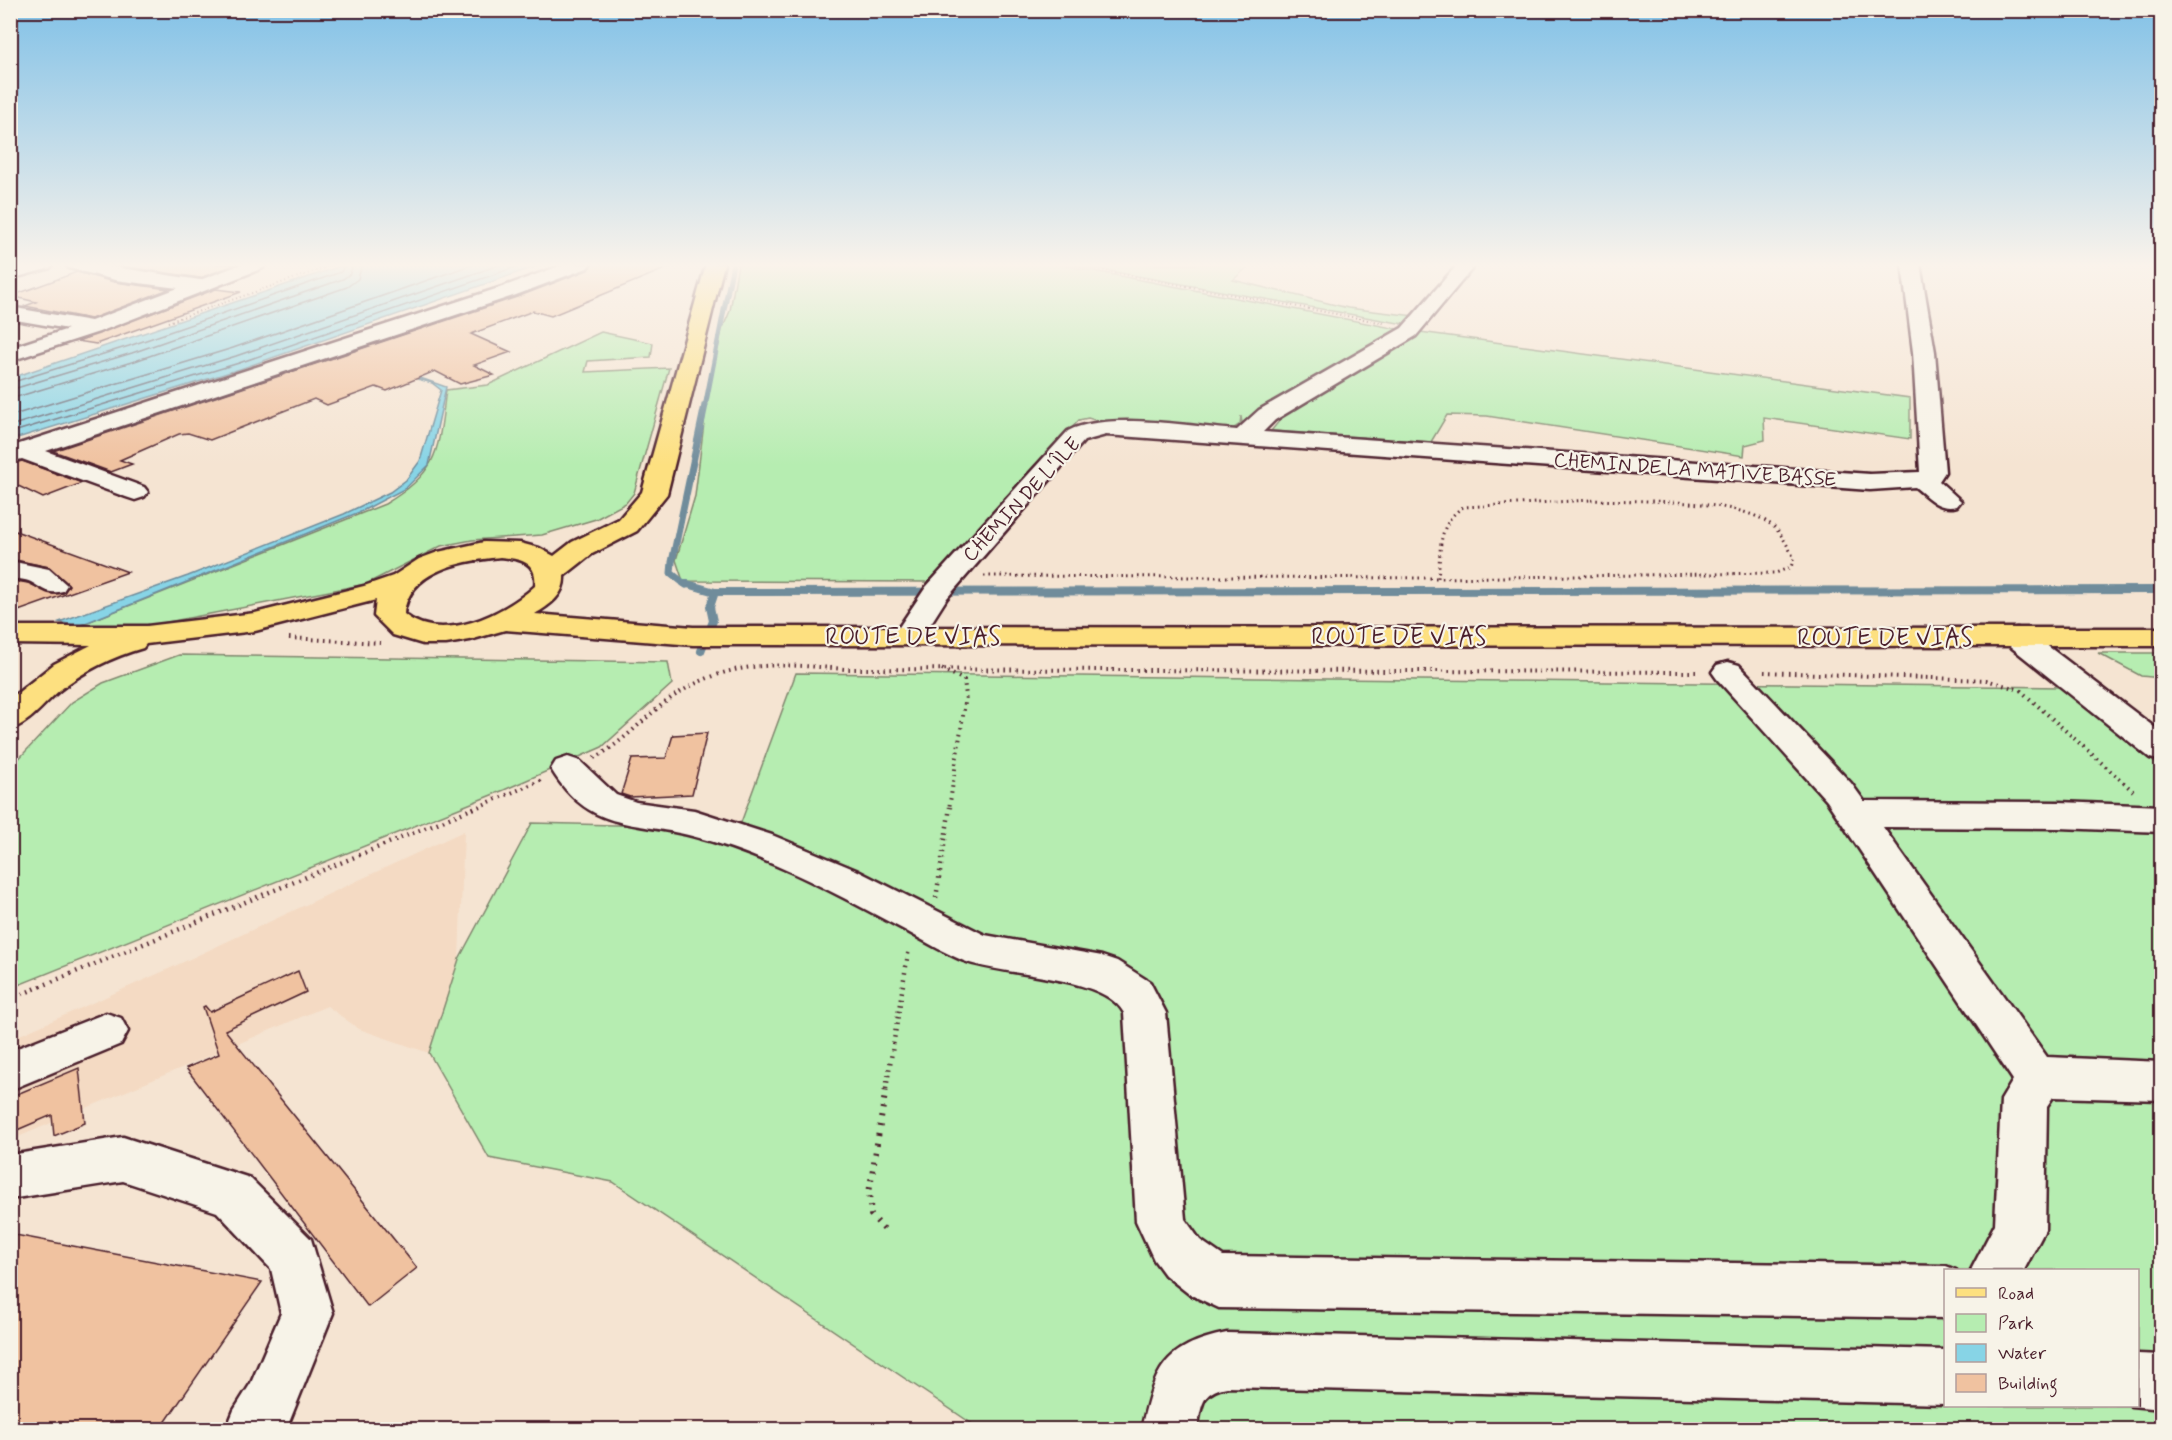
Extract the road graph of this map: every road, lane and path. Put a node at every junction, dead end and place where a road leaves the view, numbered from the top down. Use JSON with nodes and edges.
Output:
{"nodes":[{"id":1,"x":83,"y":331,"type":"edge"},
{"id":2,"x":107,"y":331,"type":"edge"},
{"id":3,"x":387,"y":331,"type":"edge"},
{"id":4,"x":697,"y":331,"type":"edge"},
{"id":5,"x":1408,"y":331,"type":"edge"},
{"id":6,"x":1921,"y":331,"type":"edge"},
{"id":7,"x":129,"y":336,"type":"dead end"},
{"id":8,"x":10,"y":356,"type":"edge"},
{"id":9,"x":1449,"y":433,"type":"dead end"},
{"id":10,"x":1243,"y":438,"type":"junction"},
{"id":11,"x":16,"y":453,"type":"edge"},
{"id":12,"x":1559,"y":459,"type":"junction"},
{"id":13,"x":1922,"y":480,"type":"junction"},
{"id":14,"x":135,"y":492,"type":"dead end"},
{"id":15,"x":1948,"y":501,"type":"dead end"},
{"id":16,"x":642,"y":510,"type":"junction"},
{"id":17,"x":524,"y":551,"type":"junction"},
{"id":18,"x":10,"y":569,"type":"edge"},
{"id":19,"x":1438,"y":578,"type":"junction"},
{"id":20,"x":550,"y":581,"type":"junction"},
{"id":21,"x":402,"y":582,"type":"junction"},
{"id":22,"x":944,"y":584,"type":"junction"},
{"id":23,"x":53,"y":585,"type":"dead end"},
{"id":24,"x":280,"y":616,"type":"junction"},
{"id":25,"x":388,"y":616,"type":"junction"},
{"id":26,"x":506,"y":621,"type":"junction"},
{"id":27,"x":636,"y":633,"type":"junction"},
{"id":28,"x":166,"y":634,"type":"junction"},
{"id":29,"x":908,"y":636,"type":"junction"},
{"id":30,"x":10,"y":637,"type":"edge"},
{"id":31,"x":2017,"y":637,"type":"junction"},
{"id":32,"x":2162,"y":637,"type":"edge"},
{"id":33,"x":941,"y":668,"type":"junction"},
{"id":34,"x":1728,"y":672,"type":"junction"},
{"id":35,"x":21,"y":708,"type":"edge"},
{"id":36,"x":2162,"y":750,"type":"edge"},
{"id":37,"x":568,"y":769,"type":"junction"},
{"id":38,"x":2137,"y":794,"type":"dead end"},
{"id":39,"x":1854,"y":814,"type":"junction"},
{"id":40,"x":2162,"y":819,"type":"edge"},
{"id":41,"x":923,"y":923,"type":"junction"},
{"id":42,"x":10,"y":999,"type":"edge"},
{"id":43,"x":106,"y":1031,"type":"dead end"},
{"id":44,"x":10,"y":1071,"type":"edge"},
{"id":45,"x":2044,"y":1075,"type":"junction"},
{"id":46,"x":2162,"y":1081,"type":"edge"},
{"id":47,"x":10,"y":1176,"type":"edge"},
{"id":48,"x":884,"y":1229,"type":"dead end"},
{"id":49,"x":1997,"y":1269,"type":"edge"},
{"id":50,"x":1944,"y":1292,"type":"edge"},
{"id":51,"x":1944,"y":1377,"type":"edge"},
{"id":52,"x":2139,"y":1381,"type":"edge"},
{"id":53,"x":2162,"y":1382,"type":"edge"},
{"id":54,"x":254,"y":1430,"type":"edge"},
{"id":55,"x":1168,"y":1430,"type":"edge"}],
"edges":[{"from":1,"to":8,"type":"street"},
{"from":2,"to":7,"type":"street"},
{"from":3,"to":11,"type":"street"},
{"from":4,"to":16,"type":"main road"},
{"from":5,"to":10,"type":"street"},
{"from":6,"to":13,"type":"street"},
{"from":9,"to":12,"type":"street"},
{"from":10,"to":12,"type":"street","name":"CHEMIN DE LA MATIVE BASSE"},
{"from":10,"to":22,"type":"street","name":"CHEMIN DE L'ÎLE"},
{"from":11,"to":14,"type":"street"},
{"from":12,"to":13,"type":"street","name":"CHEMIN DE LA MATIVE BASSE"},
{"from":13,"to":15,"type":"street"},
{"from":16,"to":17,"type":"main road"},
{"from":16,"to":20,"type":"main road"},
{"from":17,"to":20,"type":"main road","name":"ROUTE DE VIAS"},
{"from":17,"to":21,"type":"main road"},
{"from":18,"to":23,"type":"street"},
{"from":19,"to":19,"type":"path"},
{"from":19,"to":22,"type":"path"},
{"from":20,"to":26,"type":"main road"},
{"from":20,"to":27,"type":"main road","name":"ROUTE DE VIAS"},
{"from":21,"to":24,"type":"main road"},
{"from":21,"to":25,"type":"main road"},
{"from":22,"to":29,"type":"street","name":"CHEMIN DE L'ÎLE"},
{"from":24,"to":25,"type":"main road"},
{"from":24,"to":28,"type":"main road"},
{"from":25,"to":26,"type":"main road"},
{"from":26,"to":27,"type":"main road","name":"ROUTE DE VIAS"},
{"from":27,"to":29,"type":"main road","name":"ROUTE DE VIAS"},
{"from":28,"to":30,"type":"main road"},
{"from":28,"to":35,"type":"main road"},
{"from":29,"to":31,"type":"main road","name":"ROUTE DE VIAS"},
{"from":30,"to":35,"type":"main road"},
{"from":31,"to":32,"type":"main road","name":"ROUTE DE VIAS"},
{"from":31,"to":36,"type":"street"},
{"from":33,"to":34,"type":"path"},
{"from":33,"to":37,"type":"path"},
{"from":33,"to":41,"type":"path"},
{"from":34,"to":38,"type":"path"},
{"from":34,"to":39,"type":"street"},
{"from":37,"to":41,"type":"street"},
{"from":37,"to":42,"type":"path"},
{"from":39,"to":40,"type":"street"},
{"from":39,"to":45,"type":"street"},
{"from":41,"to":48,"type":"path"},
{"from":41,"to":50,"type":"street"},
{"from":43,"to":44,"type":"street"},
{"from":45,"to":46,"type":"street"},
{"from":45,"to":49,"type":"street"},
{"from":47,"to":54,"type":"street"},
{"from":51,"to":55,"type":"street"},
{"from":52,"to":53,"type":"street"}]}
